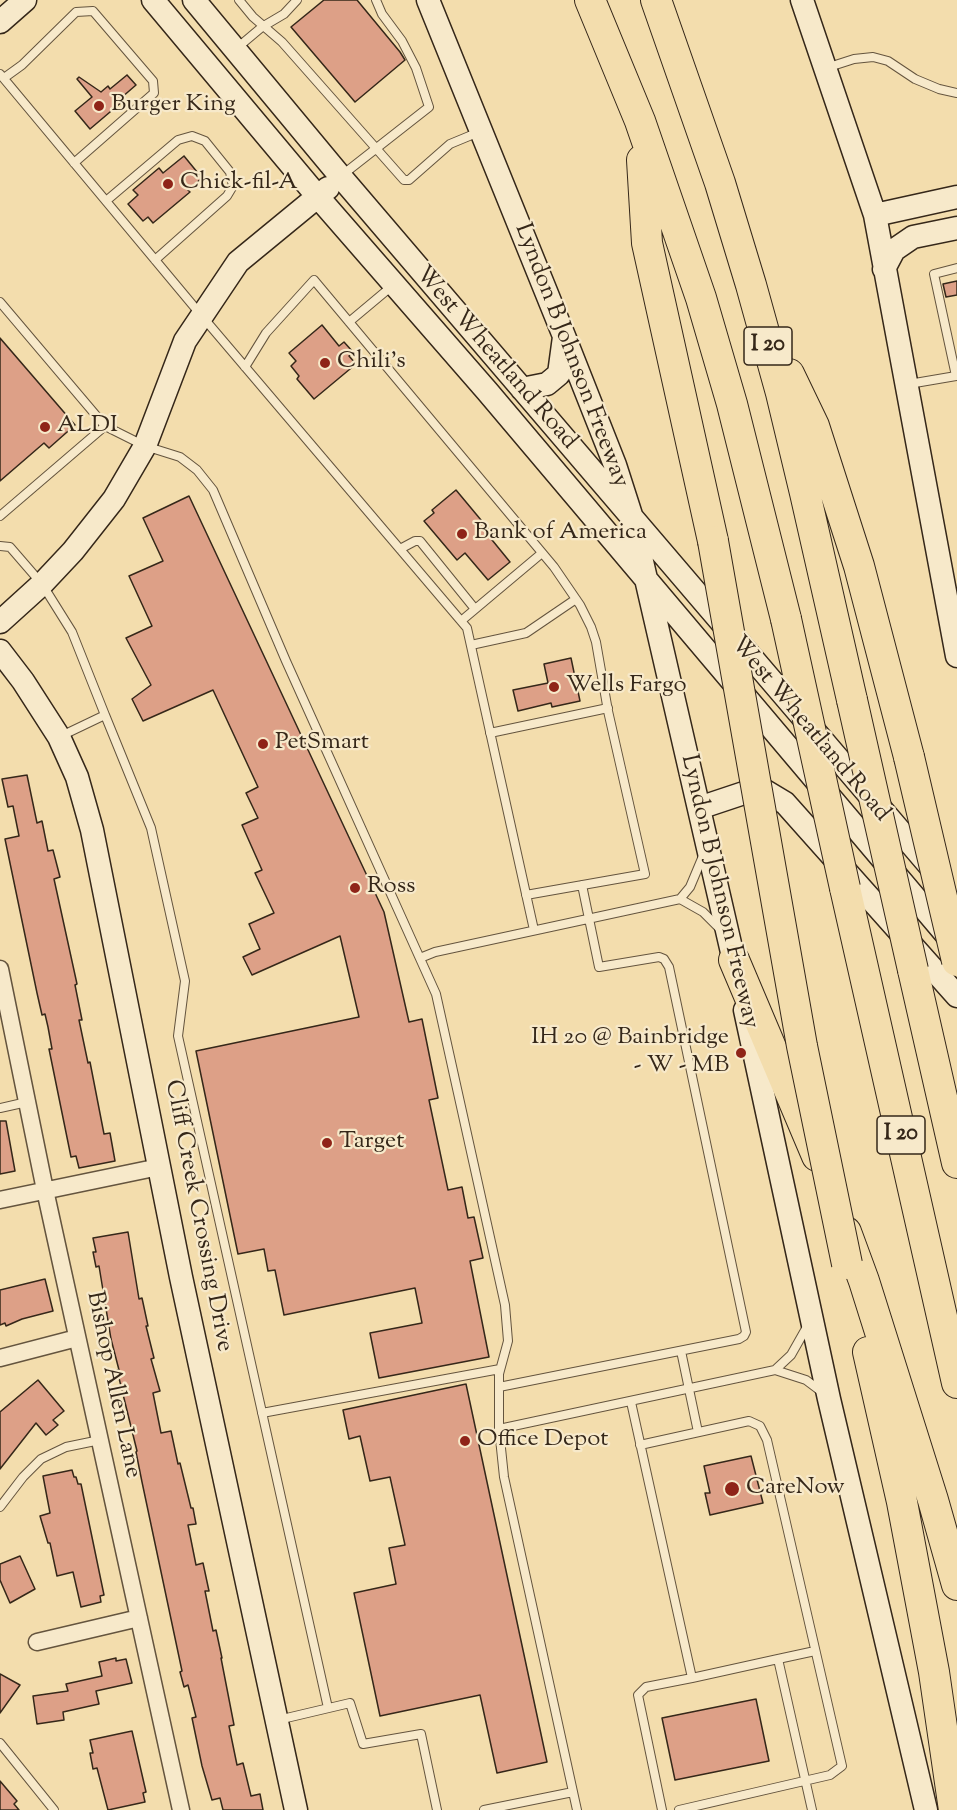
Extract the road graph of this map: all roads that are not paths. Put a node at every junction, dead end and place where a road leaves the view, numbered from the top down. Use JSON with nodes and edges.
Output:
{"nodes":[{"id":1,"x":25,"y":0,"type":"edge"},
{"id":2,"x":153,"y":0,"type":"edge"},
{"id":3,"x":194,"y":0,"type":"edge"},
{"id":4,"x":238,"y":0,"type":"edge"},
{"id":5,"x":297,"y":0,"type":"edge"},
{"id":6,"x":376,"y":0,"type":"edge"},
{"id":7,"x":428,"y":0,"type":"edge"},
{"id":8,"x":590,"y":0,"type":"edge"},
{"id":9,"x":656,"y":0,"type":"edge"},
{"id":10,"x":802,"y":0,"type":"edge"},
{"id":11,"x":0,"y":22,"type":"edge"},
{"id":12,"x":262,"y":27,"type":"junction"},
{"id":13,"x":235,"y":50,"type":"junction"},
{"id":14,"x":826,"y":68,"type":"junction"},
{"id":15,"x":2,"y":76,"type":"edge"},
{"id":16,"x":957,"y":92,"type":"edge"},
{"id":17,"x":640,"y":121,"type":"junction"},
{"id":18,"x":481,"y":131,"type":"junction"},
{"id":19,"x":376,"y":149,"type":"junction"},
{"id":20,"x":74,"y":163,"type":"junction"},
{"id":21,"x":341,"y":177,"type":"junction"},
{"id":22,"x":957,"y":196,"type":"edge"},
{"id":23,"x":318,"y":197,"type":"junction"},
{"id":24,"x":106,"y":201,"type":"junction"},
{"id":25,"x":875,"y":215,"type":"junction"},
{"id":26,"x":957,"y":228,"type":"edge"},
{"id":27,"x":155,"y":260,"type":"junction"},
{"id":28,"x":957,"y":268,"type":"edge"},
{"id":29,"x":884,"y":269,"type":"junction"},
{"id":30,"x":395,"y":284,"type":"junction"},
{"id":31,"x":0,"y":302,"type":"edge"},
{"id":32,"x":758,"y":309,"type":"junction"},
{"id":33,"x":201,"y":315,"type":"junction"},
{"id":34,"x":349,"y":322,"type":"junction"},
{"id":35,"x":564,"y":336,"type":"junction"},
{"id":36,"x":245,"y":367,"type":"junction"},
{"id":37,"x":957,"y":376,"type":"edge"},
{"id":38,"x":906,"y":385,"type":"junction"},
{"id":39,"x":522,"y":389,"type":"junction"},
{"id":40,"x":105,"y":426,"type":"junction"},
{"id":41,"x":145,"y":446,"type":"junction"},
{"id":42,"x":0,"y":516,"type":"edge"},
{"id":43,"x":632,"y":518,"type":"junction"},
{"id":44,"x":0,"y":546,"type":"edge"},
{"id":45,"x":400,"y":549,"type":"junction"},
{"id":46,"x":542,"y":553,"type":"junction"},
{"id":47,"x":646,"y":579,"type":"junction"},
{"id":48,"x":42,"y":584,"type":"junction"},
{"id":49,"x":951,"y":588,"type":"edge"},
{"id":50,"x":576,"y":599,"type":"junction"},
{"id":51,"x":475,"y":609,"type":"junction"},
{"id":52,"x":679,"y":617,"type":"junction"},
{"id":53,"x":461,"y":621,"type":"junction"},
{"id":54,"x":0,"y":622,"type":"edge"},
{"id":55,"x":656,"y":626,"type":"junction"},
{"id":56,"x":471,"y":645,"type":"junction"},
{"id":57,"x":0,"y":651,"type":"edge"},
{"id":58,"x":957,"y":656,"type":"edge"},
{"id":59,"x":760,"y":667,"type":"junction"},
{"id":60,"x":608,"y":708,"type":"junction"},
{"id":61,"x":105,"y":715,"type":"junction"},
{"id":62,"x":490,"y":733,"type":"junction"},
{"id":63,"x":59,"y":737,"type":"junction"},
{"id":64,"x":699,"y":808,"type":"junction"},
{"id":65,"x":706,"y":838,"type":"junction"},
{"id":66,"x":582,"y":885,"type":"junction"},
{"id":67,"x":526,"y":895,"type":"junction"},
{"id":68,"x":957,"y":897,"type":"edge"},
{"id":69,"x":680,"y":899,"type":"junction"},
{"id":70,"x":927,"y":911,"type":"junction"},
{"id":71,"x":589,"y":919,"type":"junction"},
{"id":72,"x":957,"y":927,"type":"edge"},
{"id":73,"x":534,"y":930,"type":"junction"},
{"id":74,"x":957,"y":948,"type":"edge"},
{"id":75,"x":732,"y":951,"type":"junction"},
{"id":76,"x":420,"y":958,"type":"junction"},
{"id":77,"x":957,"y":961,"type":"edge"},
{"id":78,"x":0,"y":969,"type":"edge"},
{"id":79,"x":957,"y":996,"type":"edge"},
{"id":80,"x":27,"y":1102,"type":"junction"},
{"id":81,"x":0,"y":1108,"type":"edge"},
{"id":82,"x":957,"y":1163,"type":"edge"},
{"id":83,"x":159,"y":1167,"type":"junction"},
{"id":84,"x":45,"y":1190,"type":"junction"},
{"id":85,"x":0,"y":1200,"type":"edge"},
{"id":86,"x":811,"y":1317,"type":"junction"},
{"id":87,"x":77,"y":1338,"type":"junction"},
{"id":88,"x":681,"y":1351,"type":"junction"},
{"id":89,"x":0,"y":1358,"type":"edge"},
{"id":90,"x":500,"y":1369,"type":"junction"},
{"id":91,"x":775,"y":1370,"type":"junction"},
{"id":92,"x":957,"y":1383,"type":"edge"},
{"id":93,"x":499,"y":1387,"type":"junction"},
{"id":94,"x":689,"y":1390,"type":"junction"},
{"id":95,"x":829,"y":1399,"type":"junction"},
{"id":96,"x":631,"y":1402,"type":"junction"},
{"id":97,"x":262,"y":1413,"type":"junction"},
{"id":98,"x":499,"y":1429,"type":"junction"},
{"id":99,"x":698,"y":1432,"type":"junction"},
{"id":100,"x":100,"y":1440,"type":"junction"},
{"id":101,"x":640,"y":1445,"type":"junction"},
{"id":102,"x":0,"y":1508,"type":"edge"},
{"id":103,"x":957,"y":1585,"type":"edge"},
{"id":104,"x":139,"y":1618,"type":"junction"},
{"id":105,"x":37,"y":1642,"type":"dead end"},
{"id":106,"x":815,"y":1651,"type":"junction"},
{"id":107,"x":778,"y":1659,"type":"junction"},
{"id":108,"x":692,"y":1678,"type":"junction"},
{"id":109,"x":328,"y":1708,"type":"junction"},
{"id":110,"x":276,"y":1720,"type":"junction"},
{"id":111,"x":0,"y":1743,"type":"edge"},
{"id":112,"x":805,"y":1780,"type":"junction"},
{"id":113,"x":573,"y":1792,"type":"junction"},
{"id":114,"x":919,"y":1809,"type":"edge"},
{"id":115,"x":54,"y":1810,"type":"edge"},
{"id":116,"x":181,"y":1810,"type":"edge"},
{"id":117,"x":296,"y":1810,"type":"edge"},
{"id":118,"x":437,"y":1810,"type":"edge"},
{"id":119,"x":484,"y":1810,"type":"edge"},
{"id":120,"x":577,"y":1810,"type":"edge"},
{"id":121,"x":662,"y":1810,"type":"edge"},
{"id":122,"x":679,"y":1810,"type":"edge"},
{"id":123,"x":812,"y":1810,"type":"edge"},
{"id":124,"x":954,"y":1810,"type":"edge"}],
"edges":[{"from":1,"to":11,"type":"main road"},
{"from":2,"to":23,"type":"main road","name":"West Wheatland Road"},
{"from":3,"to":13,"type":"main road","name":"West Wheatland Road"},
{"from":4,"to":12,"type":"lane"},
{"from":5,"to":12,"type":"lane"},
{"from":6,"to":19,"type":"lane"},
{"from":7,"to":18,"type":"main road","name":"Lyndon B Johnson Freeway"},
{"from":8,"to":17,"type":"highway","number":"I 20"},
{"from":9,"to":32,"type":"highway","number":"I 20"},
{"from":10,"to":14,"type":"main road"},
{"from":12,"to":13,"type":"lane"},
{"from":12,"to":19,"type":"lane"},
{"from":13,"to":21,"type":"main road","name":"West Wheatland Road"},
{"from":14,"to":16,"type":"lane"},
{"from":14,"to":25,"type":"main road"},
{"from":15,"to":20,"type":"lane"},
{"from":15,"to":20,"type":"lane"},
{"from":17,"to":92,"type":"highway","number":"I 20","bridge":true},
{"from":17,"to":124,"type":"highway","bridge":true},
{"from":18,"to":19,"type":"lane"},
{"from":18,"to":35,"type":"main road","name":"Lyndon B Johnson Freeway"},
{"from":19,"to":21,"type":"lane"},
{"from":20,"to":24,"type":"lane"},
{"from":21,"to":23,"type":"main road"},
{"from":21,"to":39,"type":"main road","name":"West Wheatland Road"},
{"from":22,"to":25,"type":"main road"},
{"from":23,"to":30,"type":"main road","name":"West Wheatland Road"},
{"from":23,"to":33,"type":"main road"},
{"from":24,"to":27,"type":"lane"},
{"from":24,"to":27,"type":"lane"},
{"from":25,"to":29,"type":"main road"},
{"from":26,"to":29,"type":"main road"},
{"from":27,"to":33,"type":"lane"},
{"from":28,"to":37,"type":"lane"},
{"from":29,"to":38,"type":"main road"},
{"from":30,"to":34,"type":"lane"},
{"from":30,"to":47,"type":"main road","name":"West Wheatland Road"},
{"from":31,"to":40,"type":"lane"},
{"from":32,"to":77,"type":"highway","bridge":true},
{"from":32,"to":82,"type":"highway","number":"I 20","bridge":true},
{"from":33,"to":36,"type":"lane"},
{"from":33,"to":41,"type":"main road"},
{"from":34,"to":36,"type":"lane"},
{"from":34,"to":46,"type":"lane"},
{"from":35,"to":39,"type":"main road"},
{"from":35,"to":43,"type":"main road","name":"Lyndon B Johnson Freeway"},
{"from":36,"to":45,"type":"lane"},
{"from":37,"to":38,"type":"lane"},
{"from":38,"to":49,"type":"main road"},
{"from":39,"to":43,"type":"main road","name":"West Wheatland Road"},
{"from":40,"to":41,"type":"lane"},
{"from":40,"to":42,"type":"lane"},
{"from":41,"to":48,"type":"main road"},
{"from":41,"to":76,"type":"lane"},
{"from":43,"to":47,"type":"main road","name":"Lyndon B Johnson Freeway"},
{"from":43,"to":59,"type":"main road","name":"West Wheatland Road"},
{"from":44,"to":48,"type":"lane"},
{"from":45,"to":51,"type":"lane"},
{"from":45,"to":53,"type":"lane"},
{"from":46,"to":50,"type":"lane"},
{"from":46,"to":51,"type":"lane"},
{"from":47,"to":52,"type":"main road","name":"West Wheatland Road"},
{"from":47,"to":55,"type":"main road","name":"Lyndon B Johnson Freeway"},
{"from":48,"to":54,"type":"main road"},
{"from":48,"to":61,"type":"lane"},
{"from":49,"to":58,"type":"main road"},
{"from":50,"to":56,"type":"lane"},
{"from":50,"to":60,"type":"lane"},
{"from":51,"to":53,"type":"lane"},
{"from":52,"to":55,"type":"main road"},
{"from":52,"to":59,"type":"main road"},
{"from":52,"to":70,"type":"main road","name":"West Wheatland Road"},
{"from":53,"to":56,"type":"lane"},
{"from":55,"to":64,"type":"main road","name":"Lyndon B Johnson Freeway"},
{"from":56,"to":62,"type":"lane"},
{"from":57,"to":63,"type":"main road","name":"Cliff Creek Crossing Drive"},
{"from":59,"to":68,"type":"main road","name":"West Wheatland Road"},
{"from":60,"to":62,"type":"lane"},
{"from":60,"to":66,"type":"lane"},
{"from":61,"to":63,"type":"lane"},
{"from":61,"to":97,"type":"lane"},
{"from":62,"to":67,"type":"lane"},
{"from":63,"to":83,"type":"main road","name":"Cliff Creek Crossing Drive"},
{"from":64,"to":65,"type":"main road","name":"Lyndon B Johnson Freeway"},
{"from":64,"to":79,"type":"main road"},
{"from":65,"to":69,"type":"lane"},
{"from":65,"to":75,"type":"main road","name":"Lyndon B Johnson Freeway"},
{"from":66,"to":67,"type":"lane"},
{"from":66,"to":71,"type":"lane"},
{"from":67,"to":73,"type":"lane"},
{"from":69,"to":71,"type":"lane"},
{"from":69,"to":75,"type":"lane"},
{"from":70,"to":72,"type":"main road"},
{"from":70,"to":74,"type":"main road","name":"West Wheatland Road"},
{"from":71,"to":73,"type":"lane"},
{"from":71,"to":88,"type":"lane"},
{"from":73,"to":76,"type":"lane"},
{"from":75,"to":86,"type":"main road","name":"Lyndon B Johnson Freeway"},
{"from":75,"to":103,"type":"highway"},
{"from":76,"to":90,"type":"lane"},
{"from":78,"to":80,"type":"street","name":"Bishop Allen Lane"},
{"from":80,"to":81,"type":"lane"},
{"from":80,"to":84,"type":"street","name":"Bishop Allen Lane"},
{"from":83,"to":84,"type":"street"},
{"from":83,"to":110,"type":"main road","name":"Cliff Creek Crossing Drive"},
{"from":84,"to":85,"type":"street"},
{"from":84,"to":87,"type":"street","name":"Bishop Allen Lane"},
{"from":86,"to":91,"type":"lane"},
{"from":86,"to":95,"type":"main road","name":"Lyndon B Johnson Freeway"},
{"from":87,"to":89,"type":"street"},
{"from":87,"to":100,"type":"street","name":"Bishop Allen Lane"},
{"from":88,"to":93,"type":"lane"},
{"from":88,"to":94,"type":"lane"},
{"from":90,"to":93,"type":"lane"},
{"from":90,"to":97,"type":"lane"},
{"from":91,"to":94,"type":"lane"},
{"from":91,"to":95,"type":"lane"},
{"from":93,"to":98,"type":"lane"},
{"from":94,"to":96,"type":"lane"},
{"from":94,"to":99,"type":"lane"},
{"from":95,"to":114,"type":"main road","name":"Lyndon B Johnson Freeway"},
{"from":96,"to":98,"type":"lane"},
{"from":96,"to":101,"type":"lane"},
{"from":97,"to":109,"type":"lane"},
{"from":98,"to":113,"type":"lane"},
{"from":99,"to":101,"type":"lane"},
{"from":99,"to":106,"type":"lane"},
{"from":100,"to":102,"type":"lane"},
{"from":100,"to":104,"type":"street","name":"Bishop Allen Lane"},
{"from":101,"to":108,"type":"lane"},
{"from":104,"to":105,"type":"street"},
{"from":104,"to":116,"type":"street","name":"Bishop Allen Lane"},
{"from":106,"to":107,"type":"lane"},
{"from":106,"to":112,"type":"lane"},
{"from":107,"to":108,"type":"lane"},
{"from":107,"to":112,"type":"lane"},
{"from":108,"to":121,"type":"lane"},
{"from":109,"to":110,"type":"lane"},
{"from":109,"to":118,"type":"lane"},
{"from":110,"to":117,"type":"main road","name":"Cliff Creek Crossing Drive"},
{"from":111,"to":115,"type":"lane"},
{"from":112,"to":122,"type":"lane"},
{"from":112,"to":123,"type":"lane"},
{"from":113,"to":119,"type":"lane"},
{"from":113,"to":120,"type":"lane"}]}
